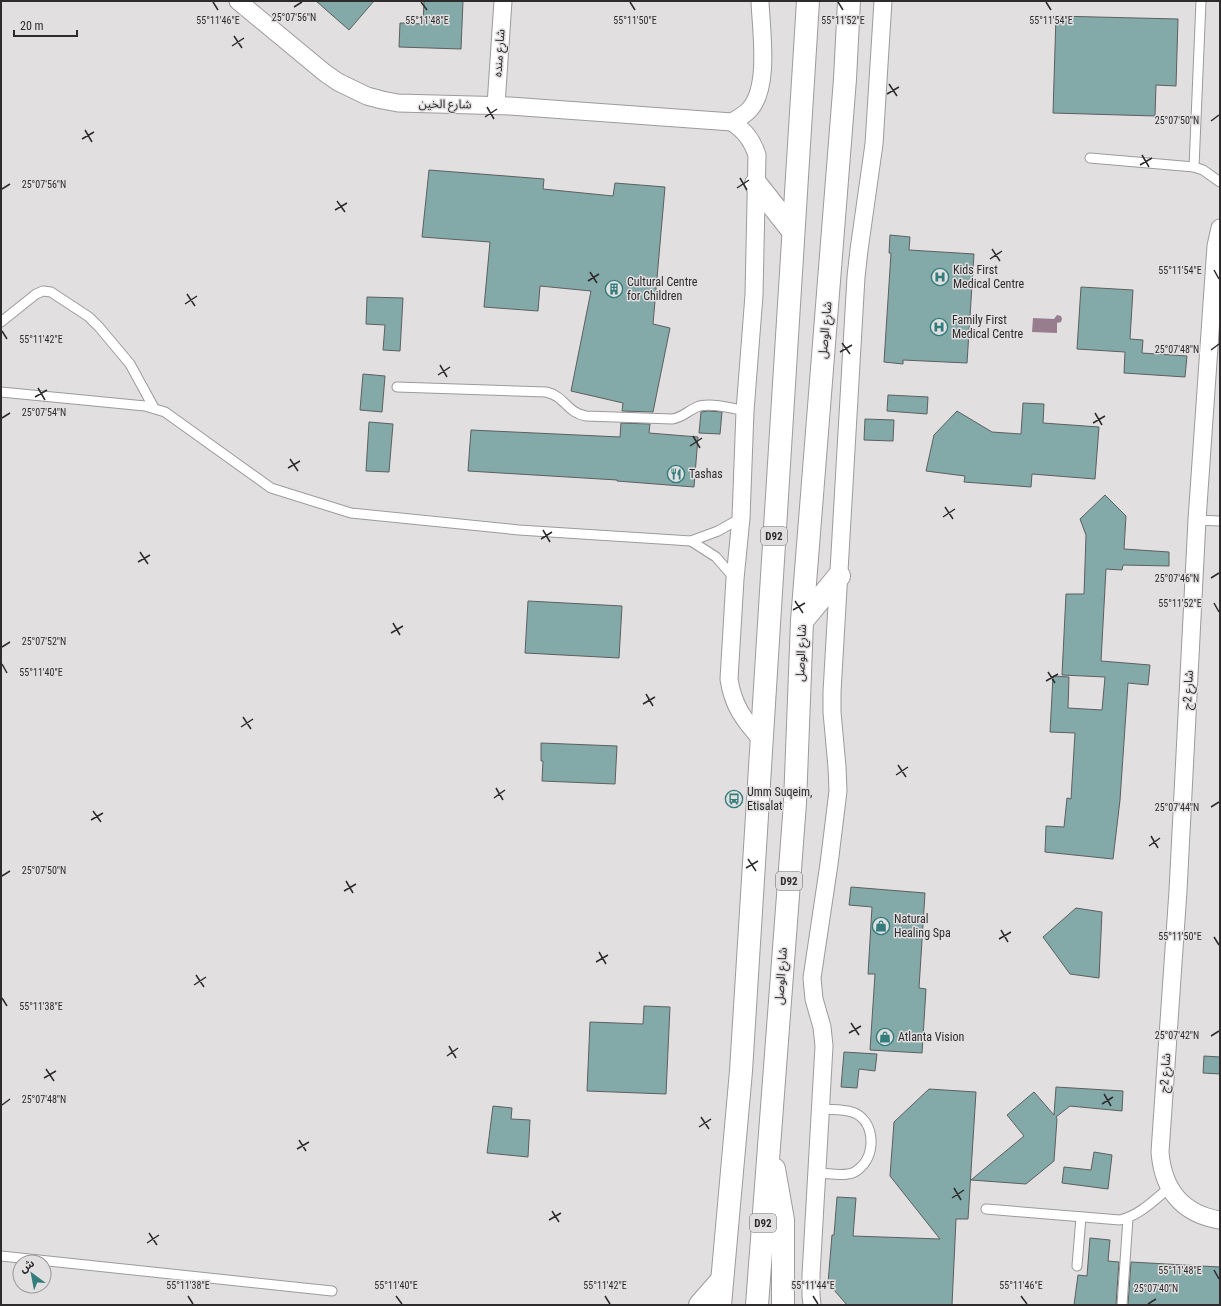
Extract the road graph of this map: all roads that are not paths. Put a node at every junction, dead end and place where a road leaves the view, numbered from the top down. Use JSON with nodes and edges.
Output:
{"nodes":[{"id":1,"x":238,"y":1,"type":"edge"},
{"id":2,"x":503,"y":1,"type":"edge"},
{"id":3,"x":760,"y":1,"type":"edge"},
{"id":4,"x":808,"y":1,"type":"edge"},
{"id":5,"x":849,"y":1,"type":"edge"},
{"id":6,"x":883,"y":1,"type":"edge"},
{"id":7,"x":1201,"y":1,"type":"edge"},
{"id":8,"x":496,"y":105,"type":"junction"},
{"id":9,"x":732,"y":122,"type":"junction"},
{"id":10,"x":1090,"y":158,"type":"dead end"},
{"id":11,"x":1194,"y":167,"type":"junction"},
{"id":12,"x":1220,"y":182,"type":"edge"},
{"id":13,"x":756,"y":184,"type":"junction"},
{"id":14,"x":1220,"y":228,"type":"edge"},
{"id":15,"x":793,"y":230,"type":"junction"},
{"id":16,"x":1,"y":322,"type":"edge"},
{"id":17,"x":397,"y":387,"type":"dead end"},
{"id":18,"x":1,"y":392,"type":"edge"},
{"id":19,"x":154,"y":408,"type":"junction"},
{"id":20,"x":745,"y":411,"type":"junction"},
{"id":21,"x":741,"y":518,"type":"junction"},
{"id":22,"x":1197,"y":520,"type":"junction"},
{"id":23,"x":1220,"y":521,"type":"edge"},
{"id":24,"x":691,"y":541,"type":"junction"},
{"id":25,"x":840,"y":576,"type":"junction"},
{"id":26,"x":735,"y":579,"type":"junction"},
{"id":27,"x":802,"y":621,"type":"junction"},
{"id":28,"x":761,"y":739,"type":"junction"},
{"id":29,"x":821,"y":1109,"type":"junction"},
{"id":30,"x":769,"y":1140,"type":"junction"},
{"id":31,"x":817,"y":1173,"type":"junction"},
{"id":32,"x":1169,"y":1188,"type":"junction"},
{"id":33,"x":986,"y":1209,"type":"dead end"},
{"id":34,"x":1081,"y":1217,"type":"junction"},
{"id":35,"x":1128,"y":1218,"type":"junction"},
{"id":36,"x":1220,"y":1220,"type":"edge"},
{"id":37,"x":1,"y":1256,"type":"edge"},
{"id":38,"x":1077,"y":1266,"type":"dead end"},
{"id":39,"x":722,"y":1280,"type":"junction"},
{"id":40,"x":332,"y":1291,"type":"dead end"},
{"id":41,"x":700,"y":1305,"type":"edge"},
{"id":42,"x":720,"y":1305,"type":"edge"},
{"id":43,"x":757,"y":1305,"type":"edge"},
{"id":44,"x":783,"y":1305,"type":"edge"},
{"id":45,"x":812,"y":1305,"type":"edge"},
{"id":46,"x":1122,"y":1305,"type":"edge"}],
"edges":[{"from":1,"to":8,"type":"street","name":"شارع الخين"},
{"from":2,"to":8,"type":"street","name":"شارع منده"},
{"from":3,"to":9,"type":"street"},
{"from":4,"to":15,"type":"main road","number":"D92"},
{"from":5,"to":27,"type":"main road","name":"شارع الوصل","number":"D92"},
{"from":6,"to":25,"type":"street"},
{"from":7,"to":11,"type":"lane"},
{"from":8,"to":9,"type":"street","name":"شارع الخين"},
{"from":9,"to":13,"type":"street"},
{"from":10,"to":11,"type":"lane"},
{"from":11,"to":12,"type":"lane"},
{"from":13,"to":15,"type":"main road"},
{"from":13,"to":20,"type":"street"},
{"from":14,"to":22,"type":"street","name":"شارع 2ج"},
{"from":15,"to":28,"type":"main road","number":"D92"},
{"from":16,"to":19,"type":"lane"},
{"from":17,"to":20,"type":"lane"},
{"from":18,"to":19,"type":"lane"},
{"from":19,"to":24,"type":"lane"},
{"from":20,"to":21,"type":"street"},
{"from":21,"to":24,"type":"lane"},
{"from":21,"to":26,"type":"street"},
{"from":22,"to":23,"type":"lane"},
{"from":22,"to":32,"type":"street","name":"شارع 2ج"},
{"from":24,"to":26,"type":"lane"},
{"from":25,"to":27,"type":"main road"},
{"from":25,"to":29,"type":"street"},
{"from":26,"to":28,"type":"street"},
{"from":27,"to":30,"type":"main road","name":"شارع الوصل","number":"D92"},
{"from":28,"to":39,"type":"main road","number":"D92"},
{"from":29,"to":31,"type":"street"},
{"from":29,"to":31,"type":"lane"},
{"from":30,"to":43,"type":"main road","name":"شارع الوصل","number":"D92"},
{"from":30,"to":44,"type":"main road"},
{"from":31,"to":45,"type":"street"},
{"from":32,"to":35,"type":"lane"},
{"from":32,"to":36,"type":"street","name":"شارع 2ج"},
{"from":33,"to":34,"type":"lane"},
{"from":34,"to":35,"type":"lane"},
{"from":34,"to":38,"type":"lane"},
{"from":35,"to":46,"type":"lane"},
{"from":37,"to":40,"type":"lane"},
{"from":39,"to":41,"type":"main road"},
{"from":39,"to":42,"type":"main road","number":"D92"}]}
